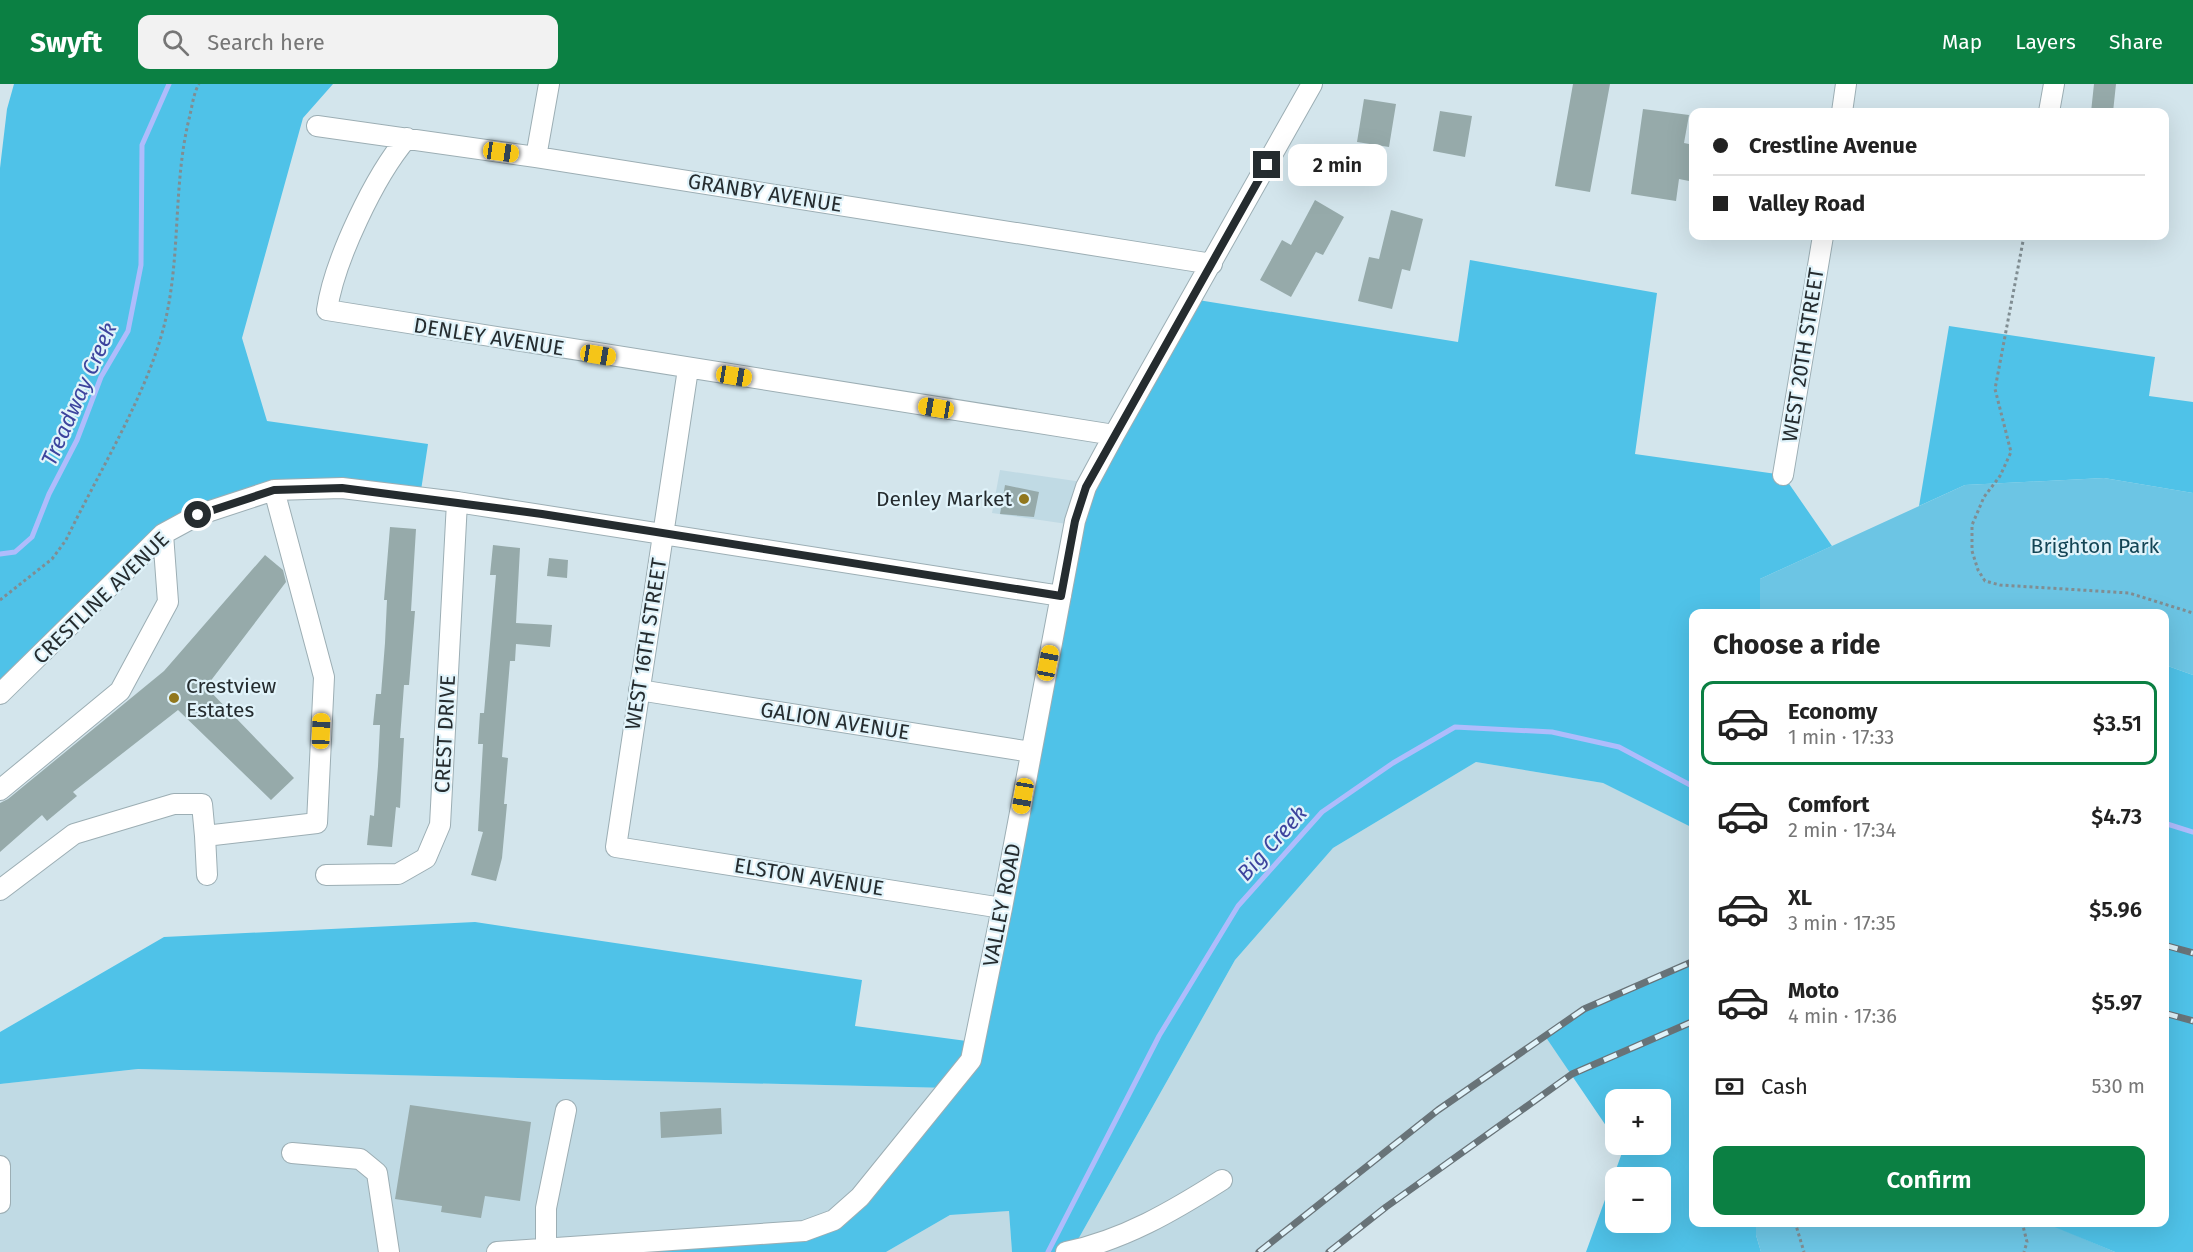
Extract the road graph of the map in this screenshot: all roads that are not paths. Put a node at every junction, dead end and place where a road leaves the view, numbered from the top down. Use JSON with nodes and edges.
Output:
{"nodes":[{"id":1,"x":549,"y":84,"type":"edge"},
{"id":2,"x":1309,"y":84,"type":"edge"},
{"id":3,"x":1846,"y":84,"type":"edge"},
{"id":4,"x":2054,"y":84,"type":"edge"},
{"id":5,"x":1843,"y":108,"type":"edge"},
{"id":6,"x":2050,"y":108,"type":"edge"},
{"id":7,"x":317,"y":126,"type":"dead end"},
{"id":8,"x":407,"y":138,"type":"junction"},
{"id":9,"x":536,"y":157,"type":"junction"},
{"id":10,"x":1822,"y":240,"type":"edge"},
{"id":11,"x":1212,"y":264,"type":"junction"},
{"id":12,"x":688,"y":369,"type":"junction"},
{"id":13,"x":1114,"y":435,"type":"junction"},
{"id":14,"x":1783,"y":475,"type":"dead end"},
{"id":15,"x":274,"y":490,"type":"junction"},
{"id":16,"x":457,"y":502,"type":"junction"},
{"id":17,"x":664,"y":533,"type":"junction"},
{"id":18,"x":164,"y":534,"type":"junction"},
{"id":19,"x":1061,"y":596,"type":"junction"},
{"id":20,"x":639,"y":690,"type":"junction"},
{"id":21,"x":0,"y":694,"type":"edge"},
{"id":22,"x":1031,"y":752,"type":"junction"},
{"id":23,"x":0,"y":790,"type":"edge"},
{"id":24,"x":205,"y":836,"type":"junction"},
{"id":25,"x":616,"y":847,"type":"joint"},
{"id":26,"x":207,"y":875,"type":"dead end"},
{"id":27,"x":326,"y":875,"type":"dead end"},
{"id":28,"x":0,"y":890,"type":"edge"},
{"id":29,"x":1002,"y":908,"type":"junction"},
{"id":30,"x":566,"y":1110,"type":"dead end"},
{"id":31,"x":292,"y":1153,"type":"dead end"},
{"id":32,"x":0,"y":1166,"type":"edge"},
{"id":33,"x":1222,"y":1179,"type":"dead end"},
{"id":34,"x":0,"y":1203,"type":"edge"},
{"id":35,"x":542,"y":1249,"type":"edge"},
{"id":36,"x":389,"y":1252,"type":"edge"},
{"id":37,"x":497,"y":1252,"type":"edge"},
{"id":38,"x":1066,"y":1252,"type":"edge"}],
"edges":[{"from":1,"to":9,"type":"street"},
{"from":2,"to":11,"type":"street","name":"VALLEY ROAD"},
{"from":3,"to":5,"type":"street"},
{"from":4,"to":6,"type":"street"},
{"from":7,"to":8,"type":"street","name":"GRANBY AVENUE"},
{"from":8,"to":9,"type":"street","name":"GRANBY AVENUE"},
{"from":8,"to":12,"type":"street","name":"DENLEY AVENUE"},
{"from":9,"to":11,"type":"street","name":"GRANBY AVENUE"},
{"from":10,"to":14,"type":"street","name":"WEST 20TH STREET"},
{"from":11,"to":13,"type":"street","name":"VALLEY ROAD"},
{"from":12,"to":13,"type":"street","name":"DENLEY AVENUE"},
{"from":12,"to":17,"type":"street","name":"WEST 16TH STREET"},
{"from":13,"to":19,"type":"street","name":"VALLEY ROAD"},
{"from":15,"to":16,"type":"street","name":"CRESTLINE AVENUE"},
{"from":15,"to":18,"type":"street","name":"CRESTLINE AVENUE"},
{"from":15,"to":24,"type":"street"},
{"from":16,"to":17,"type":"street","name":"CRESTLINE AVENUE"},
{"from":16,"to":27,"type":"street","name":"CREST DRIVE"},
{"from":17,"to":19,"type":"street","name":"CRESTLINE AVENUE"},
{"from":17,"to":20,"type":"street","name":"WEST 16TH STREET"},
{"from":18,"to":21,"type":"street","name":"CRESTLINE AVENUE"},
{"from":18,"to":23,"type":"street"},
{"from":19,"to":22,"type":"street","name":"VALLEY ROAD"},
{"from":20,"to":22,"type":"street","name":"GALION AVENUE"},
{"from":20,"to":25,"type":"street","name":"WEST 16TH STREET"},
{"from":22,"to":29,"type":"street","name":"VALLEY ROAD"},
{"from":24,"to":26,"type":"street"},
{"from":24,"to":28,"type":"street"},
{"from":25,"to":29,"type":"street","name":"ELSTON AVENUE"},
{"from":29,"to":35,"type":"street","name":"VALLEY ROAD"},
{"from":30,"to":35,"type":"street"},
{"from":31,"to":36,"type":"street"},
{"from":32,"to":34,"type":"street"},
{"from":33,"to":38,"type":"street"},
{"from":35,"to":37,"type":"street","name":"VALLEY ROAD"}]}
